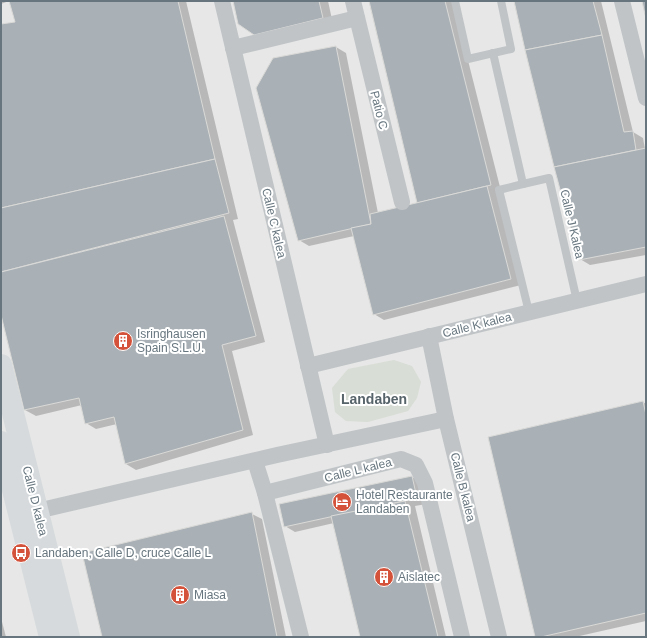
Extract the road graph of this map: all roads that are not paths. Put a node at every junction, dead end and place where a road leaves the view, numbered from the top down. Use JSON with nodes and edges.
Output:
{"nodes":[{"id":1,"x":222,"y":1,"type":"edge"},
{"id":2,"x":353,"y":1,"type":"edge"},
{"id":3,"x":455,"y":1,"type":"edge"},
{"id":4,"x":501,"y":1,"type":"edge"},
{"id":5,"x":622,"y":1,"type":"edge"},
{"id":6,"x":357,"y":18,"type":"junction"},
{"id":7,"x":233,"y":48,"type":"junction"},
{"id":8,"x":493,"y":54,"type":"junction"},
{"id":9,"x":646,"y":98,"type":"edge"},
{"id":10,"x":523,"y":184,"type":"junction"},
{"id":11,"x":402,"y":202,"type":"dead end"},
{"id":12,"x":646,"y":284,"type":"edge"},
{"id":13,"x":577,"y":301,"type":"junction"},
{"id":14,"x":529,"y":312,"type":"junction"},
{"id":15,"x":429,"y":336,"type":"junction"},
{"id":16,"x":1,"y":365,"type":"edge"},
{"id":17,"x":308,"y":366,"type":"junction"},
{"id":18,"x":446,"y":419,"type":"junction"},
{"id":19,"x":1,"y":441,"type":"edge"},
{"id":20,"x":327,"y":445,"type":"junction"},
{"id":21,"x":255,"y":461,"type":"junction"},
{"id":22,"x":265,"y":493,"type":"junction"},
{"id":23,"x":37,"y":511,"type":"junction"},
{"id":24,"x":40,"y":596,"type":"junction"},
{"id":25,"x":50,"y":637,"type":"edge"},
{"id":26,"x":69,"y":637,"type":"edge"},
{"id":27,"x":301,"y":637,"type":"edge"},
{"id":28,"x":462,"y":637,"type":"edge"},
{"id":29,"x":499,"y":637,"type":"edge"}],
"edges":[{"from":1,"to":7,"type":"street","name":"Calle C kalea"},
{"from":2,"to":6,"type":"street","name":"Patio C"},
{"from":3,"to":8,"type":"lane"},
{"from":4,"to":8,"type":"lane"},
{"from":5,"to":9,"type":"street"},
{"from":6,"to":7,"type":"street"},
{"from":6,"to":11,"type":"street","name":"Patio C"},
{"from":7,"to":17,"type":"street","name":"Calle C kalea"},
{"from":8,"to":10,"type":"lane"},
{"from":10,"to":13,"type":"lane","name":"Calle J Kalea"},
{"from":10,"to":14,"type":"lane","name":"Calle J Kalea"},
{"from":12,"to":13,"type":"street","name":"Calle K kalea"},
{"from":13,"to":14,"type":"street","name":"Calle K kalea"},
{"from":14,"to":15,"type":"street","name":"Calle K kalea"},
{"from":15,"to":17,"type":"street","name":"Calle K kalea"},
{"from":15,"to":18,"type":"street","name":"Calle B kalea"},
{"from":16,"to":23,"type":"street","name":"Calle D kalea"},
{"from":17,"to":20,"type":"street","name":"Calle C kalea"},
{"from":18,"to":20,"type":"street"},
{"from":18,"to":29,"type":"street","name":"Calle B kalea"},
{"from":19,"to":23,"type":"street"},
{"from":19,"to":24,"type":"street","name":"Calle D kalea"},
{"from":20,"to":21,"type":"street"},
{"from":21,"to":22,"type":"street"},
{"from":21,"to":23,"type":"street"},
{"from":22,"to":27,"type":"street"},
{"from":22,"to":28,"type":"street","name":"Calle L kalea"},
{"from":23,"to":24,"type":"street"},
{"from":23,"to":26,"type":"street","name":"Calle D kalea"},
{"from":24,"to":25,"type":"street","name":"Calle D kalea"}]}
